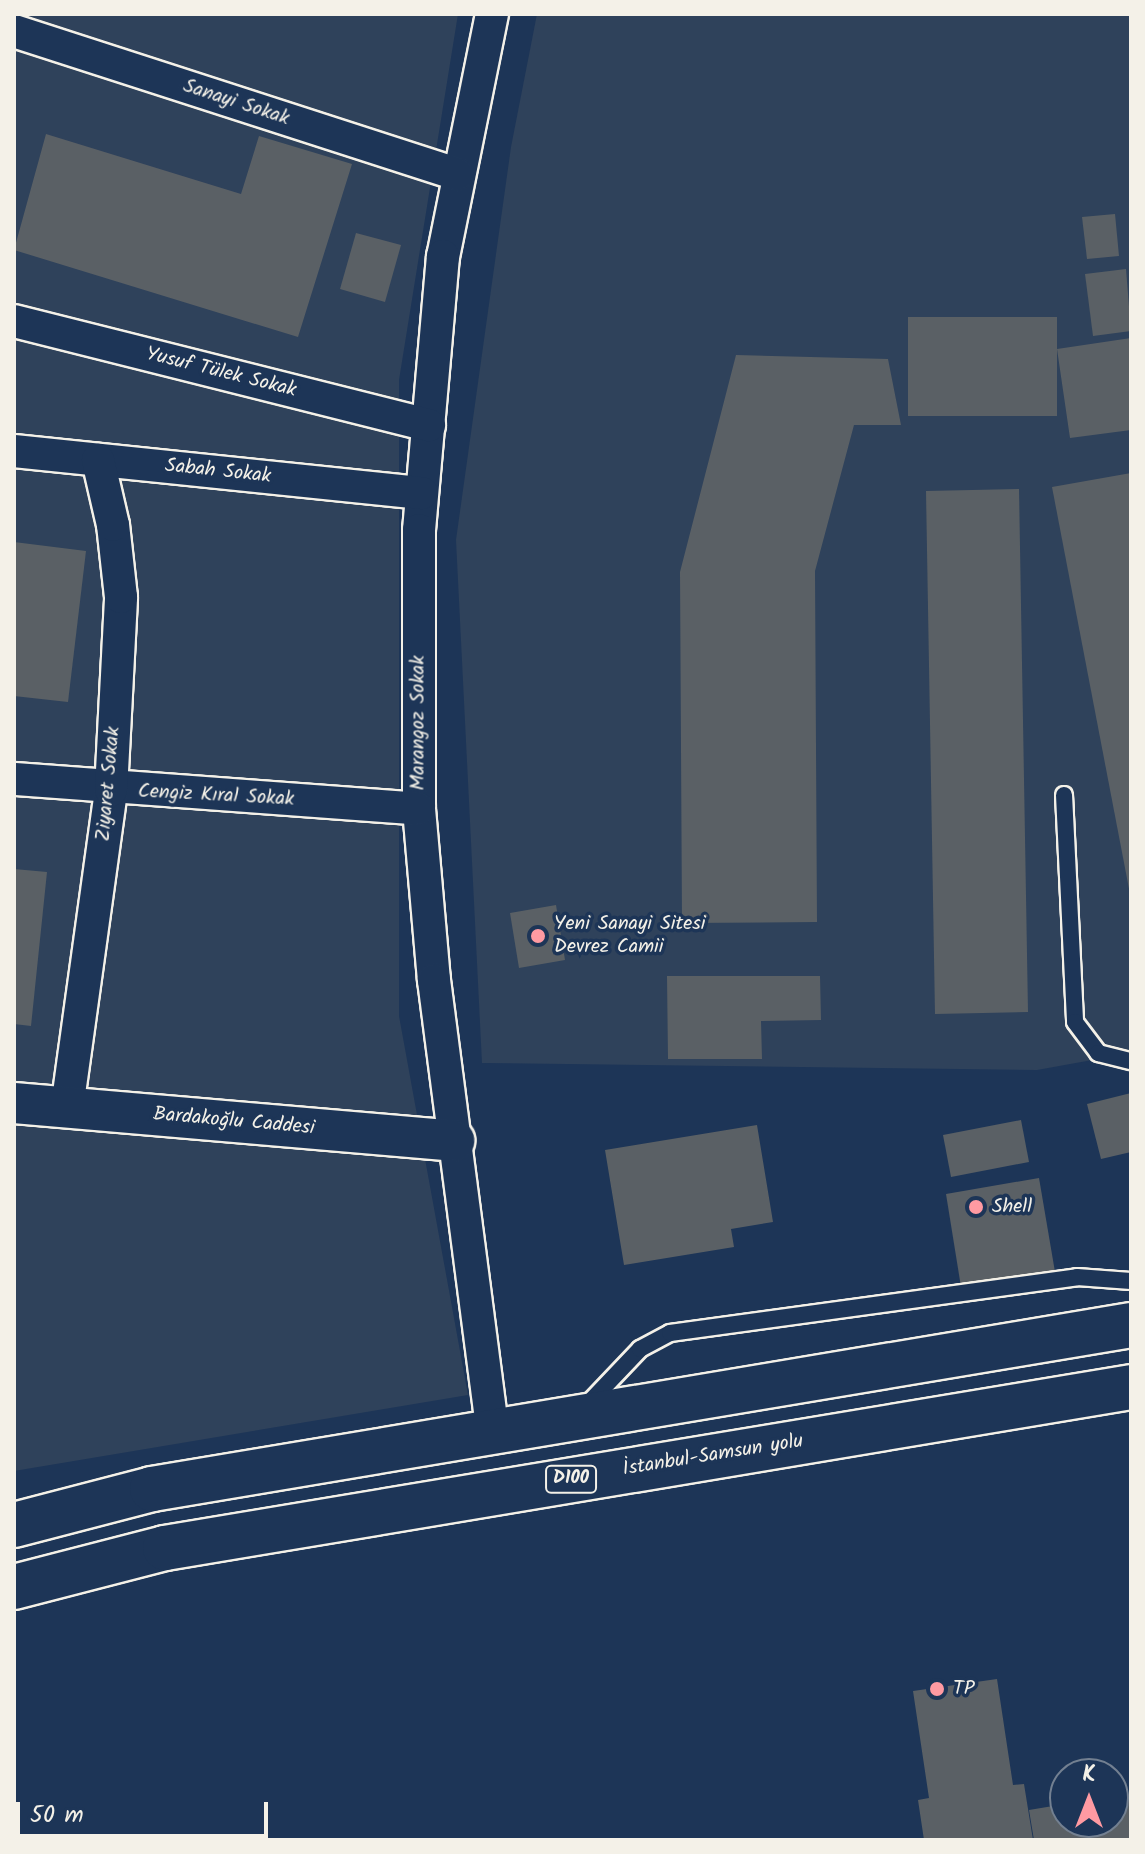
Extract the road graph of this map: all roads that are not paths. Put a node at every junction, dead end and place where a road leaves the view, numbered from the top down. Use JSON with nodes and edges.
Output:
{"nodes":[{"id":1,"x":492,"y":14,"type":"edge"},
{"id":2,"x":14,"y":31,"type":"edge"},
{"id":3,"x":458,"y":174,"type":"junction"},
{"id":4,"x":14,"y":321,"type":"edge"},
{"id":5,"x":429,"y":425,"type":"junction"},
{"id":6,"x":14,"y":451,"type":"edge"},
{"id":7,"x":98,"y":460,"type":"junction"},
{"id":8,"x":422,"y":493,"type":"junction"},
{"id":9,"x":14,"y":779,"type":"edge"},
{"id":10,"x":111,"y":790,"type":"junction"},
{"id":11,"x":1064,"y":795,"type":"dead end"},
{"id":12,"x":419,"y":809,"type":"junction"},
{"id":13,"x":1131,"y":1061,"type":"edge"},
{"id":14,"x":14,"y":1103,"type":"edge"},
{"id":15,"x":67,"y":1108,"type":"junction"},
{"id":16,"x":454,"y":1141,"type":"junction"},
{"id":17,"x":1131,"y":1281,"type":"edge"},
{"id":18,"x":1131,"y":1325,"type":"edge"},
{"id":19,"x":1131,"y":1387,"type":"edge"},
{"id":20,"x":575,"y":1419,"type":"junction"},
{"id":21,"x":493,"y":1433,"type":"junction"},
{"id":22,"x":14,"y":1525,"type":"edge"},
{"id":23,"x":14,"y":1587,"type":"edge"}],
"edges":[{"from":1,"to":3,"type":"street","name":"Marangoz Sokak"},
{"from":2,"to":3,"type":"street","name":"Sanayi Sokak"},
{"from":3,"to":5,"type":"street","name":"Marangoz Sokak"},
{"from":4,"to":5,"type":"street","name":"Yusuf Tülek Sokak"},
{"from":5,"to":8,"type":"street","name":"Marangoz Sokak"},
{"from":6,"to":7,"type":"street","name":"Sabah Sokak"},
{"from":7,"to":8,"type":"street","name":"Sabah Sokak"},
{"from":7,"to":10,"type":"street","name":"Ziyaret Sokak"},
{"from":8,"to":12,"type":"street","name":"Marangoz Sokak"},
{"from":9,"to":10,"type":"street","name":"Cengiz Kıral Sokak"},
{"from":10,"to":12,"type":"street","name":"Cengiz Kıral Sokak"},
{"from":10,"to":15,"type":"street","name":"Ziyaret Sokak"},
{"from":11,"to":13,"type":"lane"},
{"from":12,"to":16,"type":"street","name":"Marangoz Sokak"},
{"from":14,"to":15,"type":"street","name":"Bardakoğlu Caddesi"},
{"from":15,"to":16,"type":"street","name":"Bardakoğlu Caddesi"},
{"from":16,"to":21,"type":"street","name":"Marangoz Sokak"},
{"from":17,"to":20,"type":"lane"},
{"from":18,"to":20,"type":"highway"},
{"from":19,"to":23,"type":"highway","name":"İstanbul-Samsun yolu","number":"D100"},
{"from":20,"to":21,"type":"highway"},
{"from":21,"to":22,"type":"highway"}]}
